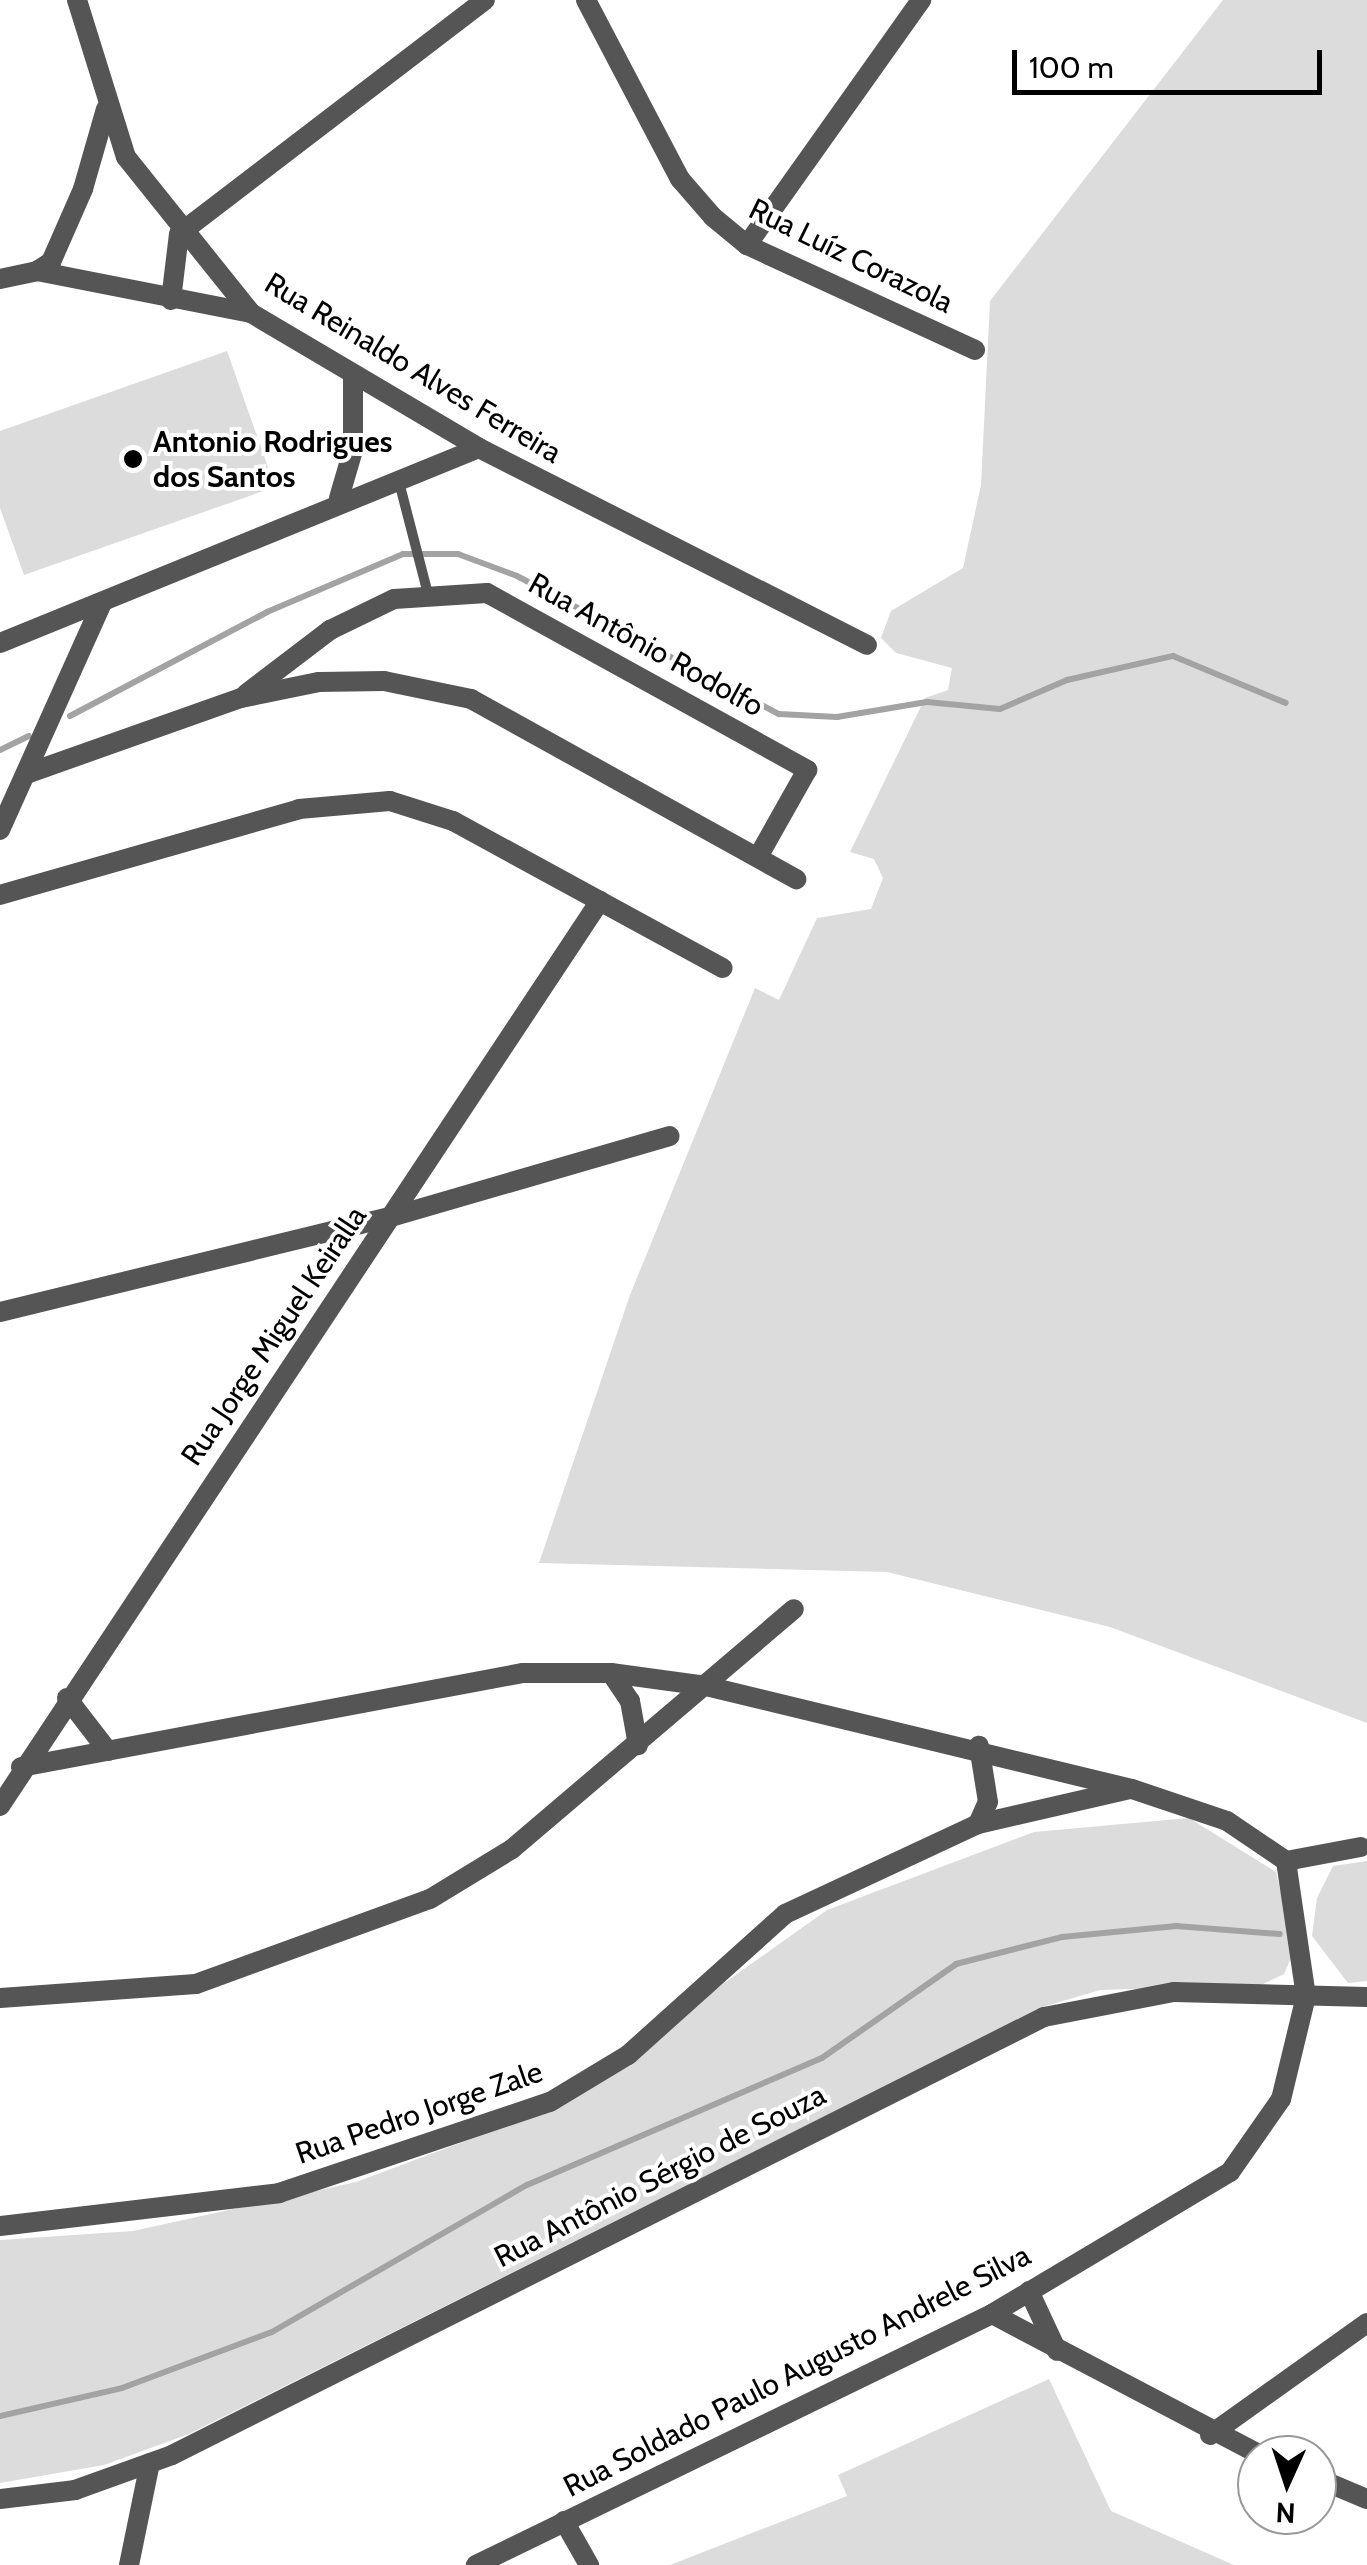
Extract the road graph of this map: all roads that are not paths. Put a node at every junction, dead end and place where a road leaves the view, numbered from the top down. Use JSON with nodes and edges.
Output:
{"nodes":[{"id":1,"x":77,"y":0,"type":"edge"},
{"id":2,"x":485,"y":0,"type":"edge"},
{"id":3,"x":586,"y":0,"type":"edge"},
{"id":4,"x":921,"y":0,"type":"edge"},
{"id":5,"x":106,"y":109,"type":"junction"},
{"id":6,"x":126,"y":157,"type":"junction"},
{"id":7,"x":89,"y":169,"type":"junction"},
{"id":8,"x":179,"y":234,"type":"junction"},
{"id":9,"x":747,"y":245,"type":"junction"},
{"id":10,"x":36,"y":271,"type":"junction"},
{"id":11,"x":0,"y":279,"type":"edge"},
{"id":12,"x":171,"y":300,"type":"junction"},
{"id":13,"x":251,"y":312,"type":"junction"},
{"id":14,"x":975,"y":350,"type":"dead end"},
{"id":15,"x":354,"y":374,"type":"junction"},
{"id":16,"x":479,"y":448,"type":"junction"},
{"id":17,"x":398,"y":477,"type":"junction"},
{"id":18,"x":339,"y":498,"type":"junction"},
{"id":19,"x":427,"y":590,"type":"junction"},
{"id":20,"x":101,"y":605,"type":"junction"},
{"id":21,"x":0,"y":643,"type":"edge"},
{"id":22,"x":866,"y":645,"type":"dead end"},
{"id":23,"x":241,"y":698,"type":"junction"},
{"id":24,"x":29,"y":773,"type":"junction"},
{"id":25,"x":0,"y":830,"type":"edge"},
{"id":26,"x":758,"y":858,"type":"junction"},
{"id":27,"x":796,"y":879,"type":"dead end"},
{"id":28,"x":0,"y":895,"type":"edge"},
{"id":29,"x":600,"y":901,"type":"junction"},
{"id":30,"x":723,"y":968,"type":"dead end"},
{"id":31,"x":669,"y":1136,"type":"dead end"},
{"id":32,"x":390,"y":1217,"type":"junction"},
{"id":33,"x":0,"y":1312,"type":"edge"},
{"id":34,"x":794,"y":1609,"type":"dead end"},
{"id":35,"x":611,"y":1673,"type":"junction"},
{"id":36,"x":706,"y":1686,"type":"junction"},
{"id":37,"x":67,"y":1698,"type":"junction"},
{"id":38,"x":638,"y":1744,"type":"junction"},
{"id":39,"x":979,"y":1746,"type":"junction"},
{"id":40,"x":108,"y":1751,"type":"junction"},
{"id":41,"x":21,"y":1767,"type":"junction"},
{"id":42,"x":1132,"y":1789,"type":"junction"},
{"id":43,"x":0,"y":1806,"type":"edge"},
{"id":44,"x":978,"y":1824,"type":"junction"},
{"id":45,"x":1362,"y":1847,"type":"dead end"},
{"id":46,"x":1286,"y":1860,"type":"junction"},
{"id":47,"x":1306,"y":1996,"type":"junction"},
{"id":48,"x":1367,"y":1997,"type":"edge"},
{"id":49,"x":0,"y":1998,"type":"edge"},
{"id":50,"x":0,"y":2226,"type":"edge"},
{"id":51,"x":1029,"y":2291,"type":"junction"},
{"id":52,"x":992,"y":2314,"type":"junction"},
{"id":53,"x":1367,"y":2323,"type":"edge"},
{"id":54,"x":1057,"y":2351,"type":"junction"},
{"id":55,"x":1210,"y":2434,"type":"junction"},
{"id":56,"x":1237,"y":2445,"type":"edge"},
{"id":57,"x":150,"y":2463,"type":"junction"},
{"id":58,"x":1337,"y":2486,"type":"edge"},
{"id":59,"x":0,"y":2499,"type":"edge"},
{"id":60,"x":1367,"y":2499,"type":"edge"},
{"id":61,"x":564,"y":2521,"type":"junction"},
{"id":62,"x":129,"y":2565,"type":"edge"},
{"id":63,"x":476,"y":2565,"type":"edge"},
{"id":64,"x":589,"y":2565,"type":"edge"}],
"edges":[{"from":1,"to":5,"type":"street","name":"Rua Reinaldo Alves Ferreira"},
{"from":2,"to":8,"type":"street"},
{"from":3,"to":9,"type":"street","name":"Rua Luíz Corazola"},
{"from":4,"to":9,"type":"street"},
{"from":5,"to":6,"type":"street","name":"Rua Reinaldo Alves Ferreira"},
{"from":5,"to":7,"type":"street"},
{"from":6,"to":7,"type":"street"},
{"from":6,"to":8,"type":"street","name":"Rua Reinaldo Alves Ferreira"},
{"from":7,"to":10,"type":"street"},
{"from":8,"to":12,"type":"street"},
{"from":8,"to":13,"type":"street","name":"Rua Reinaldo Alves Ferreira"},
{"from":9,"to":14,"type":"street","name":"Rua Luíz Corazola"},
{"from":10,"to":11,"type":"street"},
{"from":10,"to":12,"type":"street"},
{"from":12,"to":13,"type":"street"},
{"from":13,"to":15,"type":"street","name":"Rua Reinaldo Alves Ferreira"},
{"from":15,"to":16,"type":"street","name":"Rua Reinaldo Alves Ferreira"},
{"from":15,"to":18,"type":"street"},
{"from":16,"to":17,"type":"street"},
{"from":16,"to":22,"type":"street","name":"Rua Reinaldo Alves Ferreira"},
{"from":17,"to":18,"type":"street"},
{"from":17,"to":19,"type":"lane"},
{"from":18,"to":20,"type":"street"},
{"from":19,"to":23,"type":"street","name":"Rua Antônio Rodolfo"},
{"from":19,"to":26,"type":"street","name":"Rua Antônio Rodolfo"},
{"from":20,"to":21,"type":"street"},
{"from":20,"to":24,"type":"street"},
{"from":23,"to":24,"type":"street"},
{"from":23,"to":26,"type":"street"},
{"from":24,"to":25,"type":"street"},
{"from":26,"to":27,"type":"street"},
{"from":28,"to":29,"type":"street"},
{"from":29,"to":30,"type":"street"},
{"from":29,"to":32,"type":"street","name":"Rua Jorge Miguel Keiralla"},
{"from":31,"to":32,"type":"street"},
{"from":32,"to":33,"type":"street"},
{"from":32,"to":37,"type":"street","name":"Rua Jorge Miguel Keiralla"},
{"from":34,"to":36,"type":"street"},
{"from":35,"to":36,"type":"street"},
{"from":35,"to":38,"type":"street"},
{"from":35,"to":40,"type":"street"},
{"from":36,"to":38,"type":"street"},
{"from":36,"to":39,"type":"street"},
{"from":37,"to":40,"type":"street"},
{"from":37,"to":41,"type":"street","name":"Rua Jorge Miguel Keiralla"},
{"from":38,"to":49,"type":"street"},
{"from":39,"to":42,"type":"street"},
{"from":39,"to":44,"type":"street"},
{"from":40,"to":41,"type":"street"},
{"from":41,"to":43,"type":"street","name":"Rua Jorge Miguel Keiralla"},
{"from":42,"to":44,"type":"street","name":"Rua Pedro Jorge Zale"},
{"from":42,"to":46,"type":"street"},
{"from":44,"to":50,"type":"street","name":"Rua Pedro Jorge Zale"},
{"from":45,"to":46,"type":"street"},
{"from":46,"to":47,"type":"street","name":"Rua Soldado Paulo Augusto Andrele Silva"},
{"from":47,"to":48,"type":"street","name":"Rua Antônio Sérgio de Souza"},
{"from":47,"to":51,"type":"street","name":"Rua Soldado Paulo Augusto Andrele Silva"},
{"from":47,"to":57,"type":"street","name":"Rua Antônio Sérgio de Souza"},
{"from":51,"to":52,"type":"street","name":"Rua Soldado Paulo Augusto Andrele Silva"},
{"from":51,"to":54,"type":"street"},
{"from":52,"to":54,"type":"street"},
{"from":52,"to":61,"type":"street","name":"Rua Soldado Paulo Augusto Andrele Silva"},
{"from":53,"to":55,"type":"street"},
{"from":54,"to":55,"type":"street"},
{"from":55,"to":56,"type":"street"},
{"from":57,"to":59,"type":"street","name":"Rua Antônio Sérgio de Souza"},
{"from":57,"to":62,"type":"street"},
{"from":58,"to":60,"type":"street"},
{"from":61,"to":63,"type":"street","name":"Rua Soldado Paulo Augusto Andrele Silva"},
{"from":61,"to":64,"type":"street"}]}
